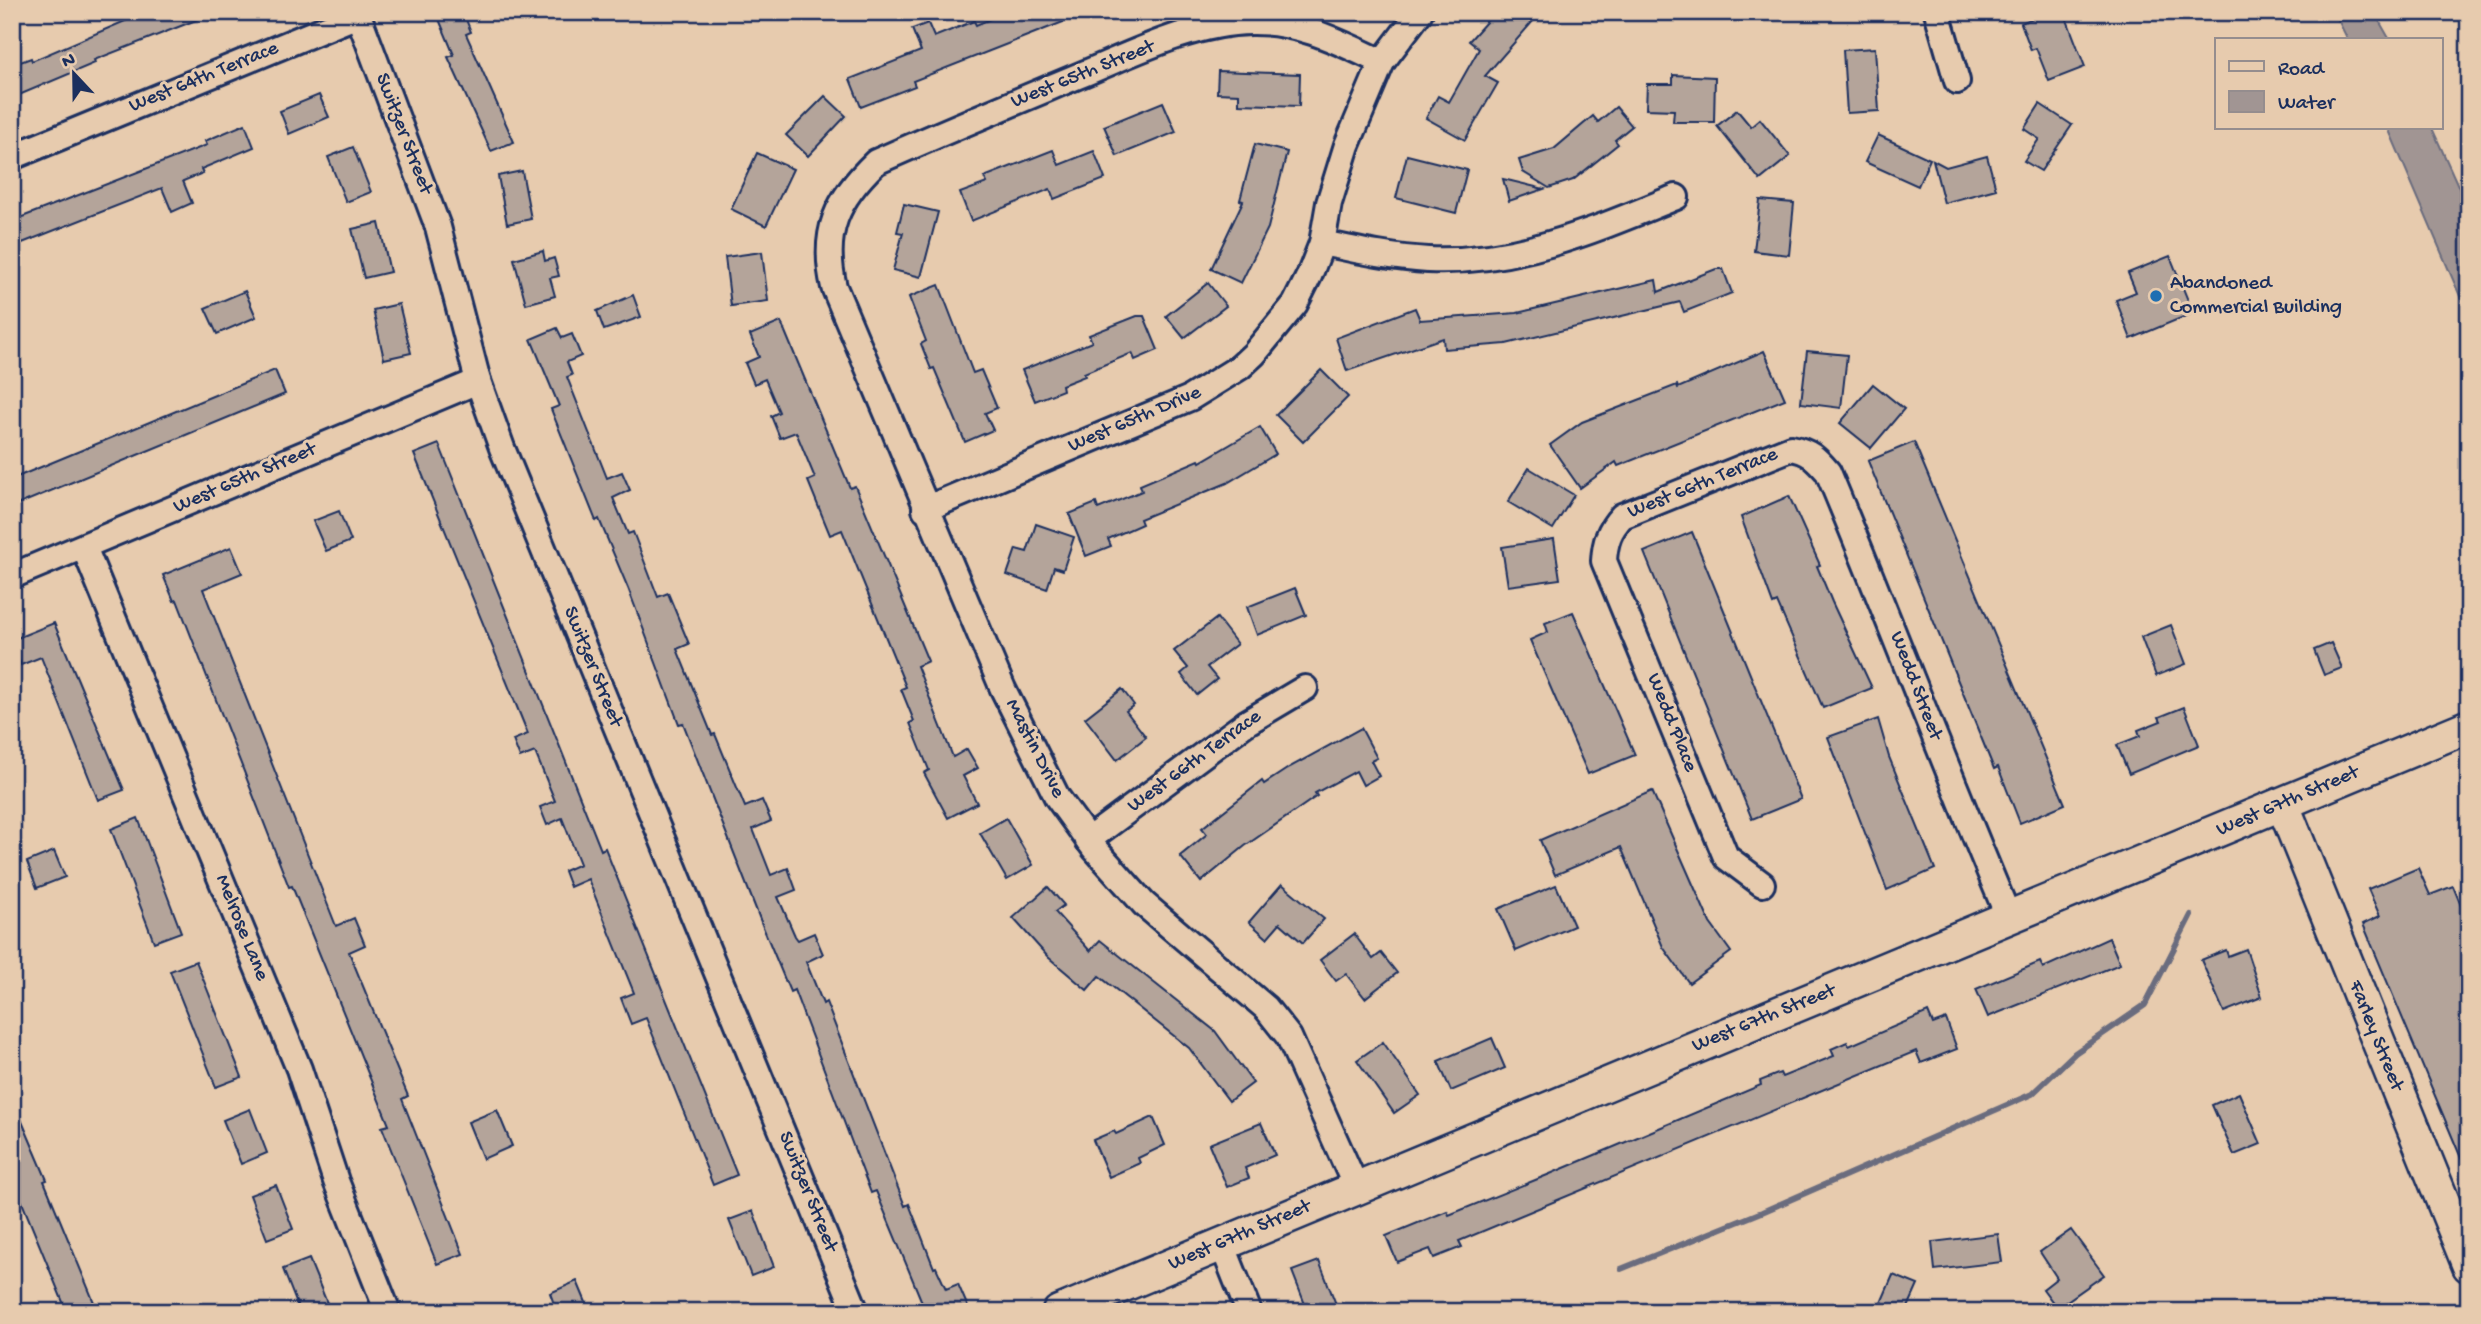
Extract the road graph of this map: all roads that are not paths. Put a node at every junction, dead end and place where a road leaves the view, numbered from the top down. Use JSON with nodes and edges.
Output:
{"nodes":[{"id":1,"x":1420,"y":12,"type":"edge"},
{"id":2,"x":1937,"y":12,"type":"edge"},
{"id":3,"x":357,"y":14,"type":"edge"},
{"id":4,"x":1382,"y":62,"type":"junction"},
{"id":5,"x":1957,"y":81,"type":"dead end"},
{"id":6,"x":12,"y":157,"type":"edge"},
{"id":7,"x":1676,"y":197,"type":"dead end"},
{"id":8,"x":830,"y":238,"type":"joint"},
{"id":9,"x":1322,"y":243,"type":"junction"},
{"id":10,"x":478,"y":381,"type":"junction"},
{"id":11,"x":1816,"y":457,"type":"joint"},
{"id":12,"x":925,"y":509,"type":"junction"},
{"id":13,"x":84,"y":547,"type":"junction"},
{"id":14,"x":1605,"y":547,"type":"joint"},
{"id":15,"x":12,"y":576,"type":"edge"},
{"id":16,"x":1305,"y":688,"type":"dead end"},
{"id":17,"x":2469,"y":726,"type":"edge"},
{"id":18,"x":2283,"y":805,"type":"junction"},
{"id":19,"x":1088,"y":840,"type":"junction"},
{"id":20,"x":1762,"y":884,"type":"dead end"},
{"id":21,"x":2009,"y":918,"type":"junction"},
{"id":22,"x":1356,"y":1187,"type":"junction"},
{"id":23,"x":1222,"y":1244,"type":"junction"},
{"id":24,"x":2469,"y":1266,"type":"edge"},
{"id":25,"x":388,"y":1312,"type":"edge"},
{"id":26,"x":856,"y":1312,"type":"edge"},
{"id":27,"x":1059,"y":1312,"type":"edge"},
{"id":28,"x":1250,"y":1312,"type":"edge"}],
"edges":[{"from":1,"to":4,"type":"street","name":"West 65th Drive"},
{"from":2,"to":5,"type":"street"},
{"from":3,"to":6,"type":"street","name":"West 64th Terrace"},
{"from":3,"to":10,"type":"street","name":"Switzer Street"},
{"from":4,"to":8,"type":"street","name":"West 65th Street"},
{"from":4,"to":9,"type":"street","name":"West 65th Drive"},
{"from":7,"to":9,"type":"street"},
{"from":8,"to":12,"type":"street","name":"Mastin Drive"},
{"from":9,"to":12,"type":"street","name":"West 65th Drive"},
{"from":10,"to":13,"type":"street","name":"West 65th Street"},
{"from":10,"to":26,"type":"street","name":"Switzer Street"},
{"from":11,"to":14,"type":"street","name":"West 66th Terrace"},
{"from":11,"to":21,"type":"street","name":"Wedd Street"},
{"from":12,"to":19,"type":"street","name":"Mastin Drive"},
{"from":13,"to":15,"type":"street","name":"West 65th Street"},
{"from":13,"to":25,"type":"street","name":"Melrose Lane"},
{"from":14,"to":20,"type":"street","name":"Wedd Place"},
{"from":16,"to":19,"type":"street","name":"West 66th Terrace"},
{"from":17,"to":18,"type":"street","name":"West 67th Street"},
{"from":18,"to":21,"type":"street","name":"West 67th Street"},
{"from":18,"to":24,"type":"street","name":"Farley Street"},
{"from":19,"to":22,"type":"street","name":"Mastin Drive"},
{"from":21,"to":22,"type":"street","name":"West 67th Street"},
{"from":22,"to":23,"type":"street","name":"West 67th Street"},
{"from":23,"to":27,"type":"street","name":"West 67th Street"},
{"from":23,"to":28,"type":"street"}]}
